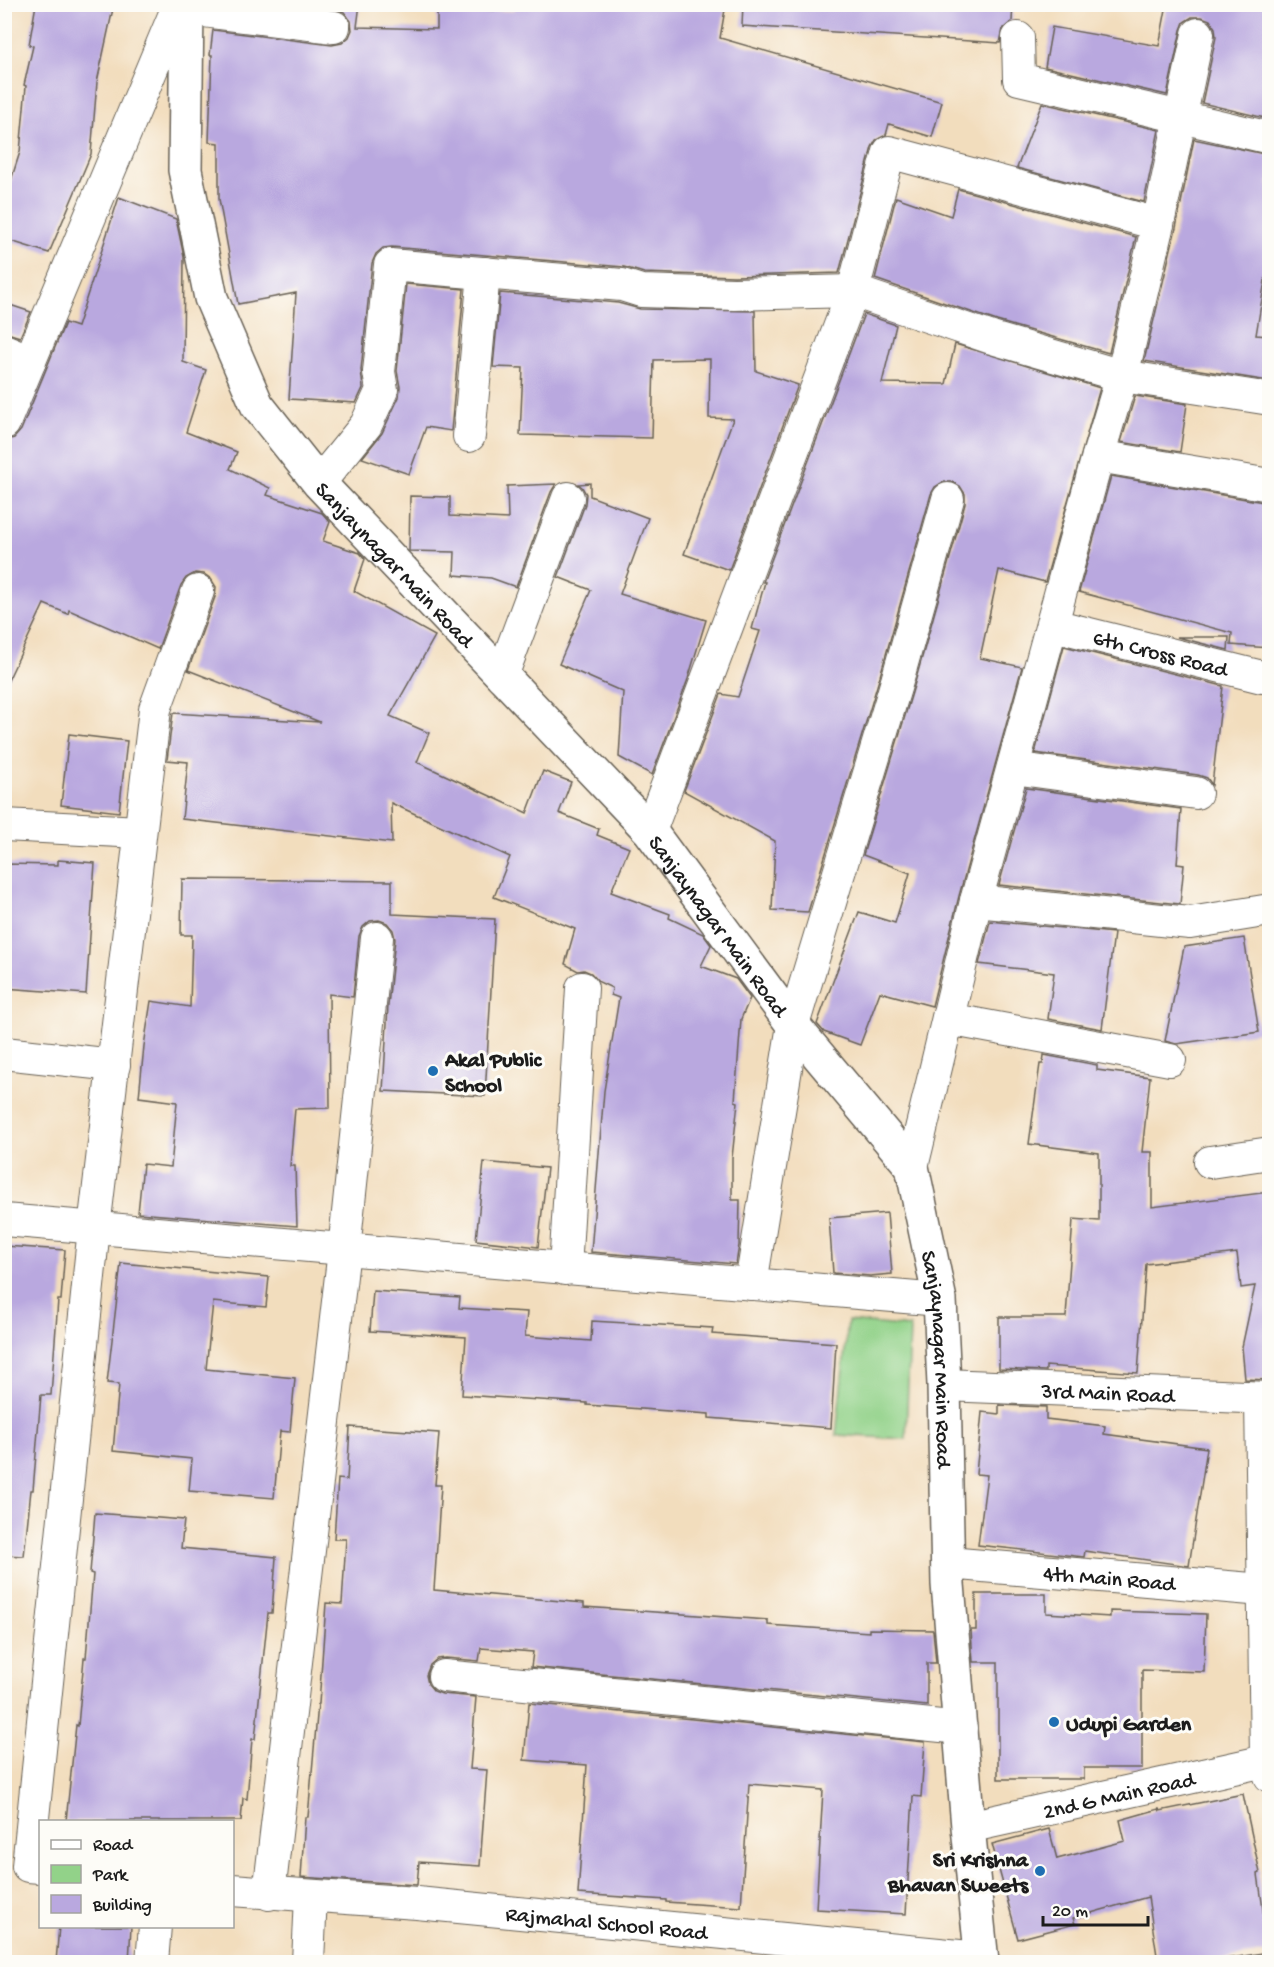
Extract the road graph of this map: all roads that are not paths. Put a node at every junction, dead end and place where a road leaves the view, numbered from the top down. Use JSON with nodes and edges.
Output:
{"nodes":[{"id":1,"x":184,"y":6,"type":"edge"},
{"id":2,"x":334,"y":27,"type":"dead end"},
{"id":3,"x":1198,"y":34,"type":"dead end"},
{"id":4,"x":1018,"y":38,"type":"dead end"},
{"id":5,"x":1181,"y":117,"type":"junction"},
{"id":6,"x":1269,"y":138,"type":"edge"},
{"id":7,"x":1158,"y":224,"type":"junction"},
{"id":8,"x":484,"y":273,"type":"junction"},
{"id":9,"x":853,"y":291,"type":"junction"},
{"id":10,"x":17,"y":356,"type":"edge"},
{"id":11,"x":1122,"y":376,"type":"junction"},
{"id":12,"x":1269,"y":399,"type":"edge"},
{"id":13,"x":4,"y":423,"type":"edge"},
{"id":14,"x":469,"y":436,"type":"dead end"},
{"id":15,"x":1098,"y":456,"type":"junction"},
{"id":16,"x":319,"y":483,"type":"junction"},
{"id":17,"x":1269,"y":485,"type":"edge"},
{"id":18,"x":568,"y":498,"type":"dead end"},
{"id":19,"x":948,"y":499,"type":"dead end"},
{"id":20,"x":198,"y":591,"type":"dead end"},
{"id":21,"x":1053,"y":625,"type":"junction"},
{"id":22,"x":502,"y":676,"type":"junction"},
{"id":23,"x":1269,"y":676,"type":"edge"},
{"id":24,"x":1013,"y":768,"type":"junction"},
{"id":25,"x":1196,"y":793,"type":"dead end"},
{"id":26,"x":4,"y":825,"type":"edge"},
{"id":27,"x":650,"y":831,"type":"junction"},
{"id":28,"x":140,"y":832,"type":"junction"},
{"id":29,"x":976,"y":901,"type":"junction"},
{"id":30,"x":1269,"y":910,"type":"edge"},
{"id":31,"x":377,"y":938,"type":"dead end"},
{"id":32,"x":582,"y":988,"type":"dead end"},
{"id":33,"x":948,"y":1019,"type":"junction"},
{"id":34,"x":793,"y":1025,"type":"junction"},
{"id":35,"x":4,"y":1053,"type":"edge"},
{"id":36,"x":1170,"y":1060,"type":"dead end"},
{"id":37,"x":114,"y":1065,"type":"junction"},
{"id":38,"x":1269,"y":1153,"type":"edge"},
{"id":39,"x":1210,"y":1162,"type":"dead end"},
{"id":40,"x":912,"y":1167,"type":"junction"},
{"id":41,"x":4,"y":1220,"type":"edge"},
{"id":42,"x":94,"y":1228,"type":"junction"},
{"id":43,"x":344,"y":1250,"type":"junction"},
{"id":44,"x":565,"y":1269,"type":"junction"},
{"id":45,"x":751,"y":1284,"type":"junction"},
{"id":46,"x":940,"y":1300,"type":"junction"},
{"id":47,"x":944,"y":1385,"type":"junction"},
{"id":48,"x":1265,"y":1398,"type":"edge"},
{"id":49,"x":948,"y":1563,"type":"junction"},
{"id":50,"x":1266,"y":1590,"type":"edge"},
{"id":51,"x":444,"y":1676,"type":"dead end"},
{"id":52,"x":961,"y":1728,"type":"junction"},
{"id":53,"x":1268,"y":1765,"type":"edge"},
{"id":54,"x":968,"y":1827,"type":"junction"},
{"id":55,"x":39,"y":1867,"type":"edge"},
{"id":56,"x":234,"y":1890,"type":"edge"},
{"id":57,"x":269,"y":1894,"type":"junction"},
{"id":58,"x":311,"y":1896,"type":"junction"},
{"id":59,"x":155,"y":1928,"type":"edge"},
{"id":60,"x":981,"y":1960,"type":"edge"},
{"id":61,"x":152,"y":1962,"type":"edge"},
{"id":62,"x":308,"y":1962,"type":"edge"}],
"edges":[{"from":1,"to":2,"type":"street"},
{"from":1,"to":10,"type":"street"},
{"from":1,"to":16,"type":"street","name":"Sanjaynagar Main Road"},
{"from":3,"to":5,"type":"street"},
{"from":4,"to":5,"type":"street"},
{"from":5,"to":6,"type":"street"},
{"from":5,"to":7,"type":"street"},
{"from":7,"to":9,"type":"street"},
{"from":7,"to":11,"type":"street"},
{"from":8,"to":9,"type":"street"},
{"from":8,"to":14,"type":"street"},
{"from":8,"to":16,"type":"street"},
{"from":9,"to":11,"type":"street"},
{"from":9,"to":27,"type":"street"},
{"from":10,"to":13,"type":"street"},
{"from":11,"to":12,"type":"street"},
{"from":11,"to":15,"type":"street"},
{"from":15,"to":17,"type":"street"},
{"from":15,"to":21,"type":"street"},
{"from":16,"to":22,"type":"street","name":"Sanjaynagar Main Road"},
{"from":18,"to":22,"type":"street"},
{"from":19,"to":34,"type":"street"},
{"from":20,"to":28,"type":"street"},
{"from":21,"to":23,"type":"street","name":"6th Cross Road"},
{"from":21,"to":24,"type":"street"},
{"from":22,"to":27,"type":"street","name":"Sanjaynagar Main Road"},
{"from":24,"to":25,"type":"street"},
{"from":24,"to":29,"type":"street"},
{"from":26,"to":28,"type":"street"},
{"from":27,"to":34,"type":"street","name":"Sanjaynagar Main Road"},
{"from":28,"to":37,"type":"street"},
{"from":29,"to":30,"type":"street"},
{"from":29,"to":33,"type":"street"},
{"from":31,"to":43,"type":"street"},
{"from":32,"to":44,"type":"street"},
{"from":33,"to":36,"type":"street"},
{"from":33,"to":40,"type":"street"},
{"from":34,"to":40,"type":"street","name":"Sanjaynagar Main Road"},
{"from":34,"to":45,"type":"street"},
{"from":35,"to":37,"type":"street"},
{"from":37,"to":42,"type":"street"},
{"from":38,"to":39,"type":"street"},
{"from":40,"to":46,"type":"street","name":"Sanjaynagar Main Road"},
{"from":41,"to":42,"type":"street"},
{"from":42,"to":43,"type":"street"},
{"from":42,"to":55,"type":"street"},
{"from":43,"to":44,"type":"street"},
{"from":43,"to":57,"type":"street"},
{"from":44,"to":45,"type":"street"},
{"from":45,"to":46,"type":"street"},
{"from":46,"to":47,"type":"street","name":"Sanjaynagar Main Road"},
{"from":47,"to":48,"type":"street","name":"3rd Main Road"},
{"from":47,"to":49,"type":"street","name":"Sanjaynagar Main Road"},
{"from":48,"to":50,"type":"street"},
{"from":49,"to":50,"type":"street","name":"4th Main Road"},
{"from":49,"to":52,"type":"street","name":"Sanjaynagar Main Road"},
{"from":50,"to":53,"type":"street"},
{"from":51,"to":52,"type":"street"},
{"from":52,"to":54,"type":"street","name":"Sanjaynagar Main Road"},
{"from":53,"to":54,"type":"street","name":"2nd G Main Road"},
{"from":54,"to":60,"type":"street","name":"Sanjaynagar Main Road"},
{"from":56,"to":57,"type":"street","name":"Rajmahal School Road"},
{"from":57,"to":58,"type":"street","name":"Rajmahal School Road"},
{"from":58,"to":60,"type":"street","name":"Rajmahal School Road"},
{"from":58,"to":62,"type":"street"},
{"from":59,"to":61,"type":"street"}]}
